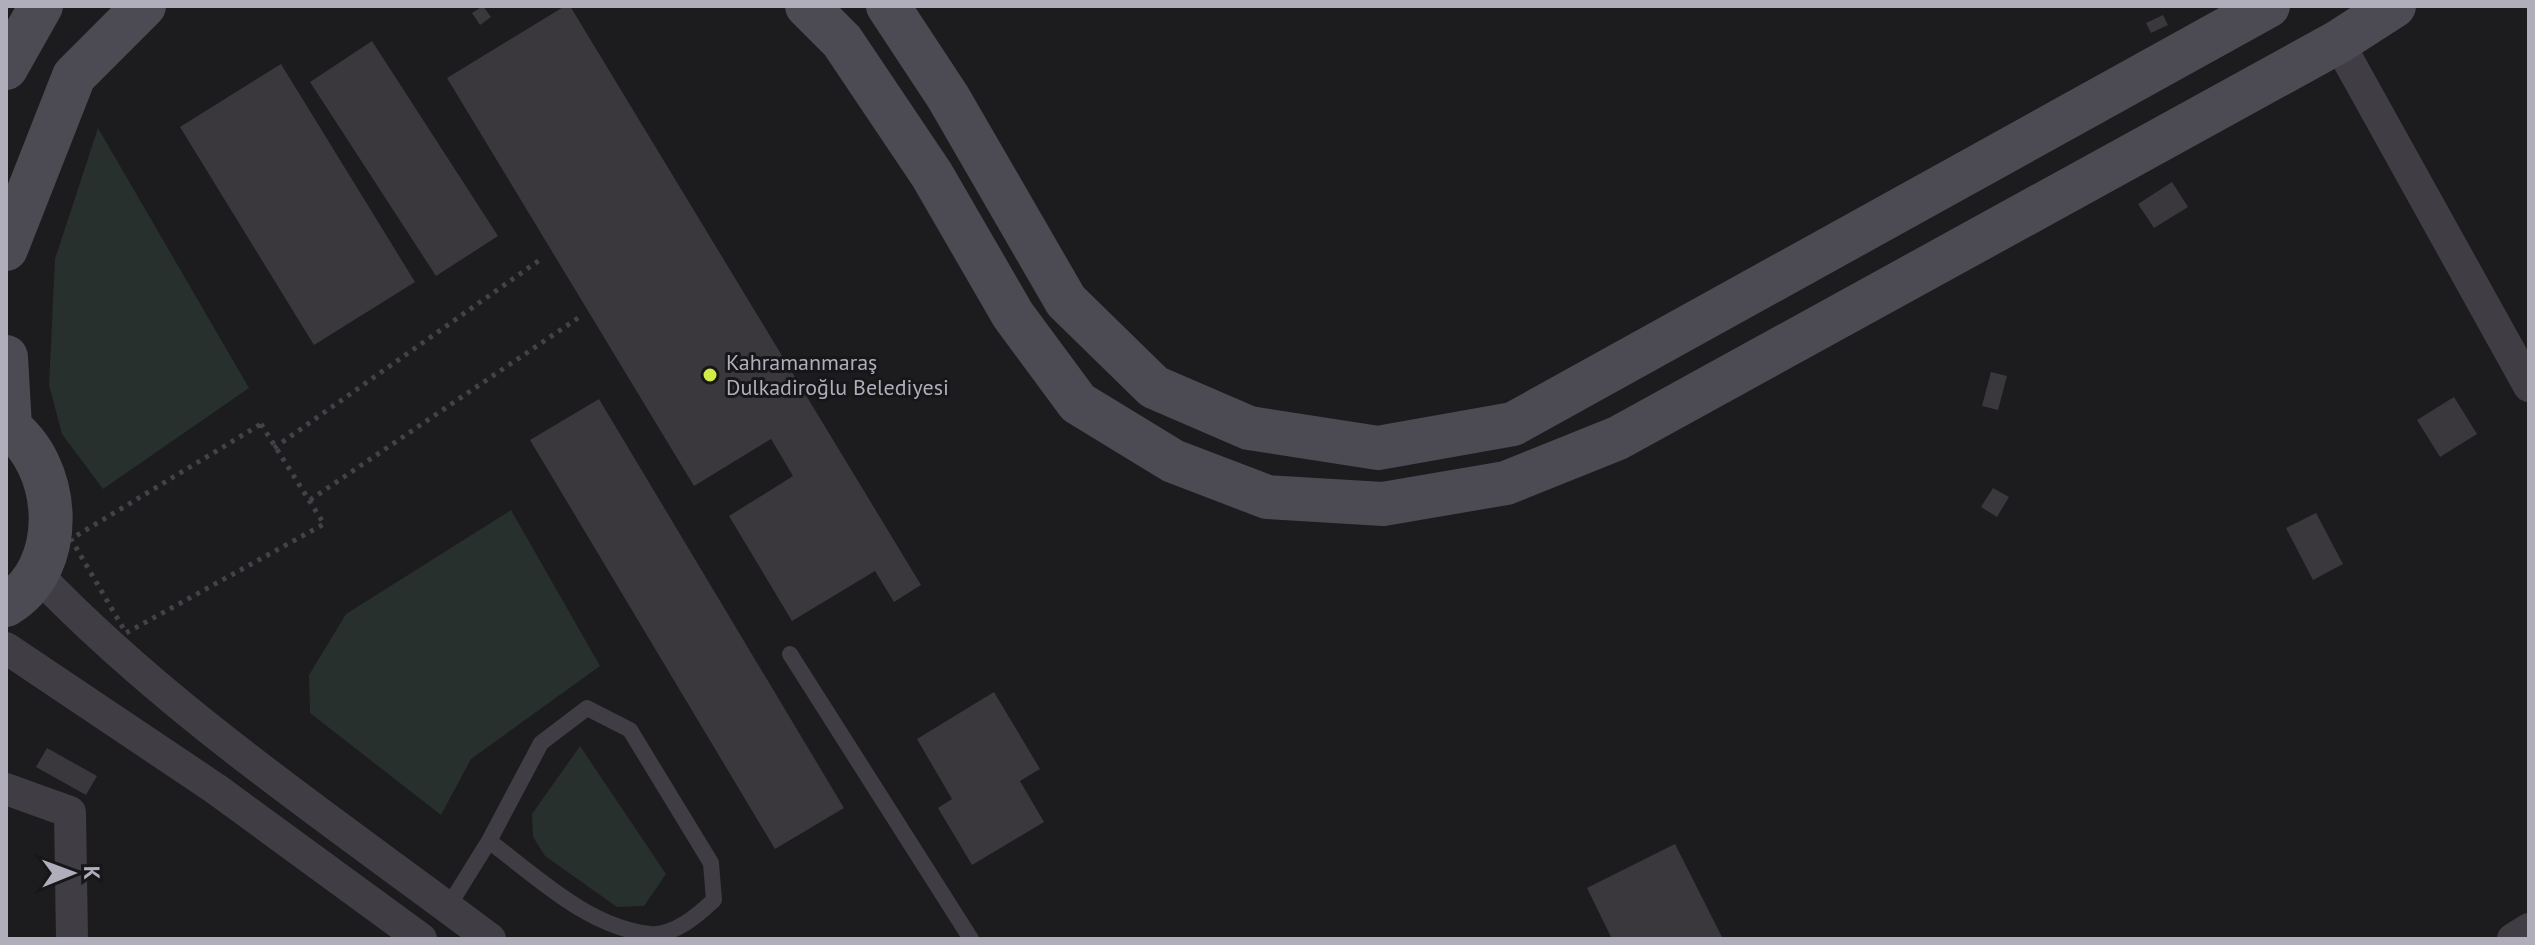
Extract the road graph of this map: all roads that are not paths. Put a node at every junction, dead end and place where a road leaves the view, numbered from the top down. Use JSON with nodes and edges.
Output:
{"nodes":[{"id":1,"x":41,"y":6,"type":"edge"},
{"id":2,"x":144,"y":6,"type":"edge"},
{"id":3,"x":807,"y":6,"type":"edge"},
{"id":4,"x":888,"y":6,"type":"edge"},
{"id":5,"x":2268,"y":6,"type":"edge"},
{"id":6,"x":2394,"y":6,"type":"edge"},
{"id":7,"x":2338,"y":42,"type":"junction"},
{"id":8,"x":6,"y":68,"type":"edge"},
{"id":9,"x":6,"y":249,"type":"edge"},
{"id":10,"x":6,"y":357,"type":"edge"},
{"id":11,"x":2529,"y":386,"type":"edge"},
{"id":12,"x":8,"y":426,"type":"edge"},
{"id":13,"x":36,"y":573,"type":"junction"},
{"id":14,"x":6,"y":605,"type":"edge"},
{"id":15,"x":6,"y":648,"type":"edge"},
{"id":16,"x":790,"y":654,"type":"dead end"},
{"id":17,"x":6,"y":789,"type":"edge"},
{"id":18,"x":489,"y":841,"type":"junction"},
{"id":19,"x":448,"y":907,"type":"junction"},
{"id":20,"x":2529,"y":929,"type":"edge"},
{"id":21,"x":72,"y":939,"type":"edge"},
{"id":22,"x":421,"y":939,"type":"edge"},
{"id":23,"x":490,"y":939,"type":"edge"},
{"id":24,"x":971,"y":939,"type":"edge"},
{"id":25,"x":2513,"y":939,"type":"edge"}],
"edges":[{"from":1,"to":8,"type":"street"},
{"from":2,"to":9,"type":"street"},
{"from":3,"to":7,"type":"street"},
{"from":4,"to":5,"type":"street"},
{"from":6,"to":7,"type":"street"},
{"from":7,"to":11,"type":"street"},
{"from":10,"to":12,"type":"street"},
{"from":12,"to":13,"type":"street"},
{"from":13,"to":14,"type":"street"},
{"from":13,"to":19,"type":"street"},
{"from":15,"to":22,"type":"street"},
{"from":16,"to":24,"type":"lane"},
{"from":17,"to":21,"type":"street"},
{"from":18,"to":18,"type":"lane"},
{"from":18,"to":19,"type":"lane"},
{"from":19,"to":23,"type":"street"},
{"from":20,"to":25,"type":"street"}]}
